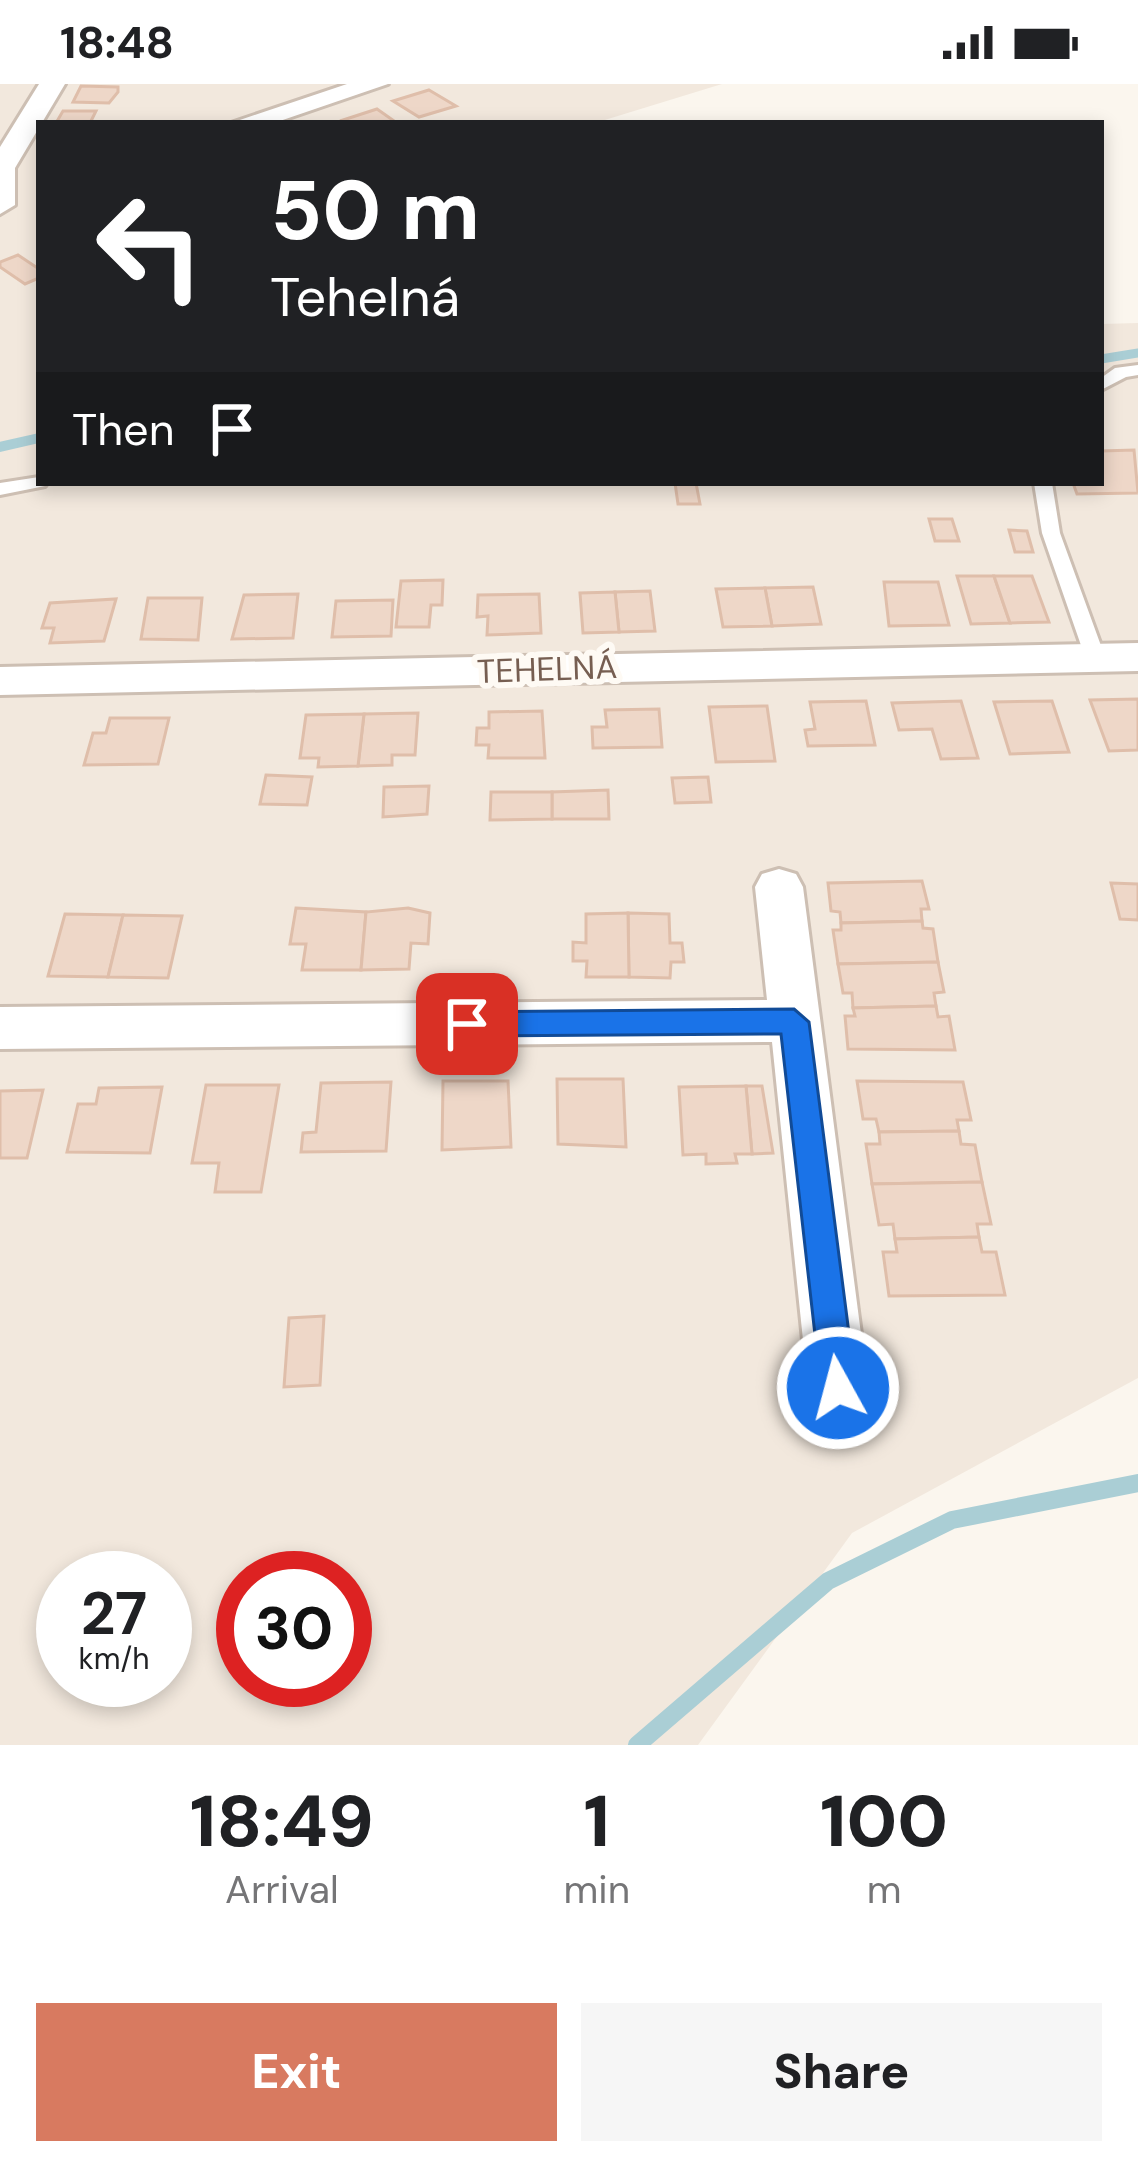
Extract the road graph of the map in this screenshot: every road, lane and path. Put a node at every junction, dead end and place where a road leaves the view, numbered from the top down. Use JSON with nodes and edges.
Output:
{"nodes":[{"id":1,"x":52,"y":84,"type":"edge"},
{"id":2,"x":375,"y":84,"type":"edge"},
{"id":3,"x":255,"y":120,"type":"edge"},
{"id":4,"x":36,"y":193,"type":"edge"},
{"id":5,"x":0,"y":205,"type":"edge"},
{"id":6,"x":1138,"y":370,"type":"edge"},
{"id":7,"x":1104,"y":383,"type":"edge"},
{"id":8,"x":36,"y":483,"type":"edge"},
{"id":9,"x":1044,"y":486,"type":"edge"},
{"id":10,"x":0,"y":489,"type":"edge"},
{"id":11,"x":1094,"y":654,"type":"junction"},
{"id":12,"x":1138,"y":656,"type":"edge"},
{"id":13,"x":0,"y":681,"type":"edge"},
{"id":14,"x":779,"y":887,"type":"dead end"},
{"id":15,"x":794,"y":1022,"type":"junction"},
{"id":16,"x":0,"y":1028,"type":"edge"},
{"id":17,"x":838,"y":1388,"type":"dead end"}],
"edges":[{"from":1,"to":5,"type":"street"},
{"from":2,"to":3,"type":"street"},
{"from":4,"to":5,"type":"street"},
{"from":6,"to":7,"type":"lane"},
{"from":8,"to":10,"type":"lane"},
{"from":9,"to":11,"type":"lane"},
{"from":11,"to":12,"type":"street","name":"TEHELNÁ"},
{"from":11,"to":13,"type":"street","name":"TEHELNÁ"},
{"from":14,"to":15,"type":"street"},
{"from":15,"to":16,"type":"street"},
{"from":15,"to":17,"type":"street"}]}
